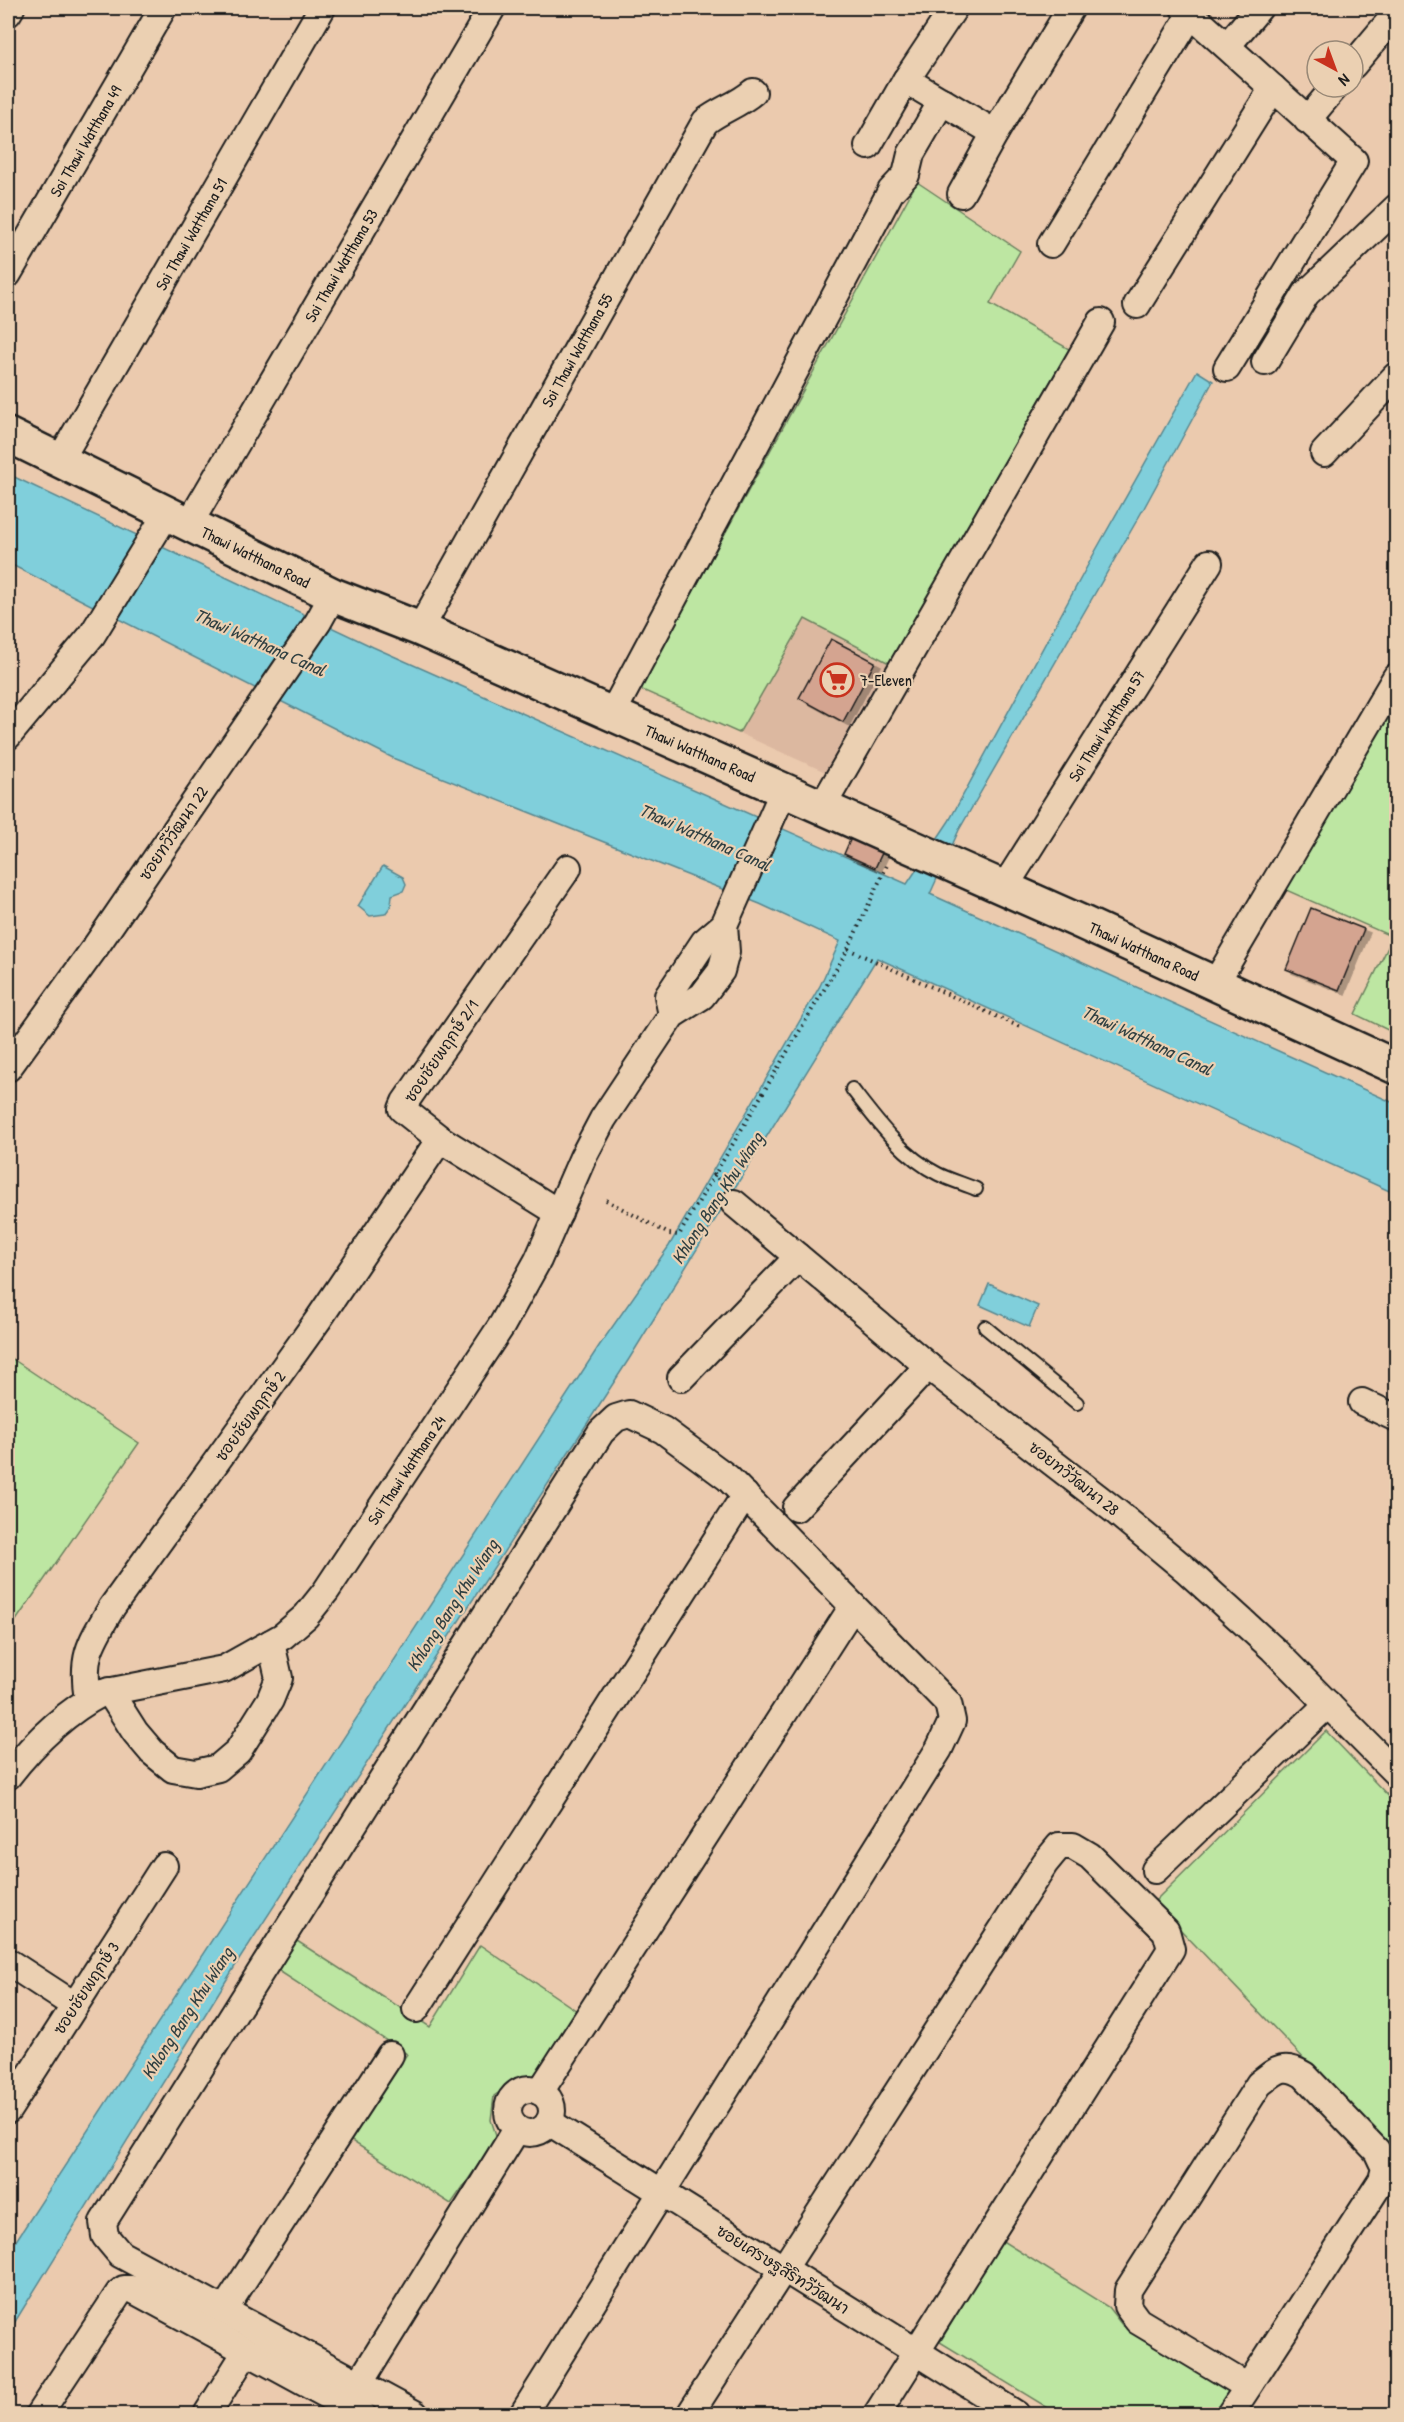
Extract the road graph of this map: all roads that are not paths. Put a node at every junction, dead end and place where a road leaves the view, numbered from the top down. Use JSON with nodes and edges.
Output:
{"nodes":[{"id":1,"x":11,"y":8,"type":"edge"},
{"id":2,"x":163,"y":8,"type":"edge"},
{"id":3,"x":322,"y":8,"type":"edge"},
{"id":4,"x":492,"y":8,"type":"edge"},
{"id":5,"x":954,"y":8,"type":"edge"},
{"id":6,"x":1071,"y":8,"type":"edge"},
{"id":7,"x":1260,"y":8,"type":"edge"},
{"id":8,"x":1188,"y":11,"type":"edge"},
{"id":9,"x":8,"y":13,"type":"edge"},
{"id":10,"x":1396,"y":14,"type":"edge"},
{"id":11,"x":1227,"y":46,"type":"junction"},
{"id":12,"x":1365,"y":51,"type":"edge"},
{"id":13,"x":906,"y":81,"type":"junction"},
{"id":14,"x":1273,"y":88,"type":"junction"},
{"id":15,"x":753,"y":92,"type":"dead end"},
{"id":16,"x":1325,"y":99,"type":"edge"},
{"id":17,"x":942,"y":101,"type":"junction"},
{"id":18,"x":1307,"y":120,"type":"junction"},
{"id":19,"x":995,"y":133,"type":"junction"},
{"id":20,"x":868,"y":146,"type":"dead end"},
{"id":21,"x":961,"y":194,"type":"dead end"},
{"id":22,"x":1396,"y":208,"type":"edge"},
{"id":23,"x":1051,"y":244,"type":"dead end"},
{"id":24,"x":8,"y":274,"type":"edge"},
{"id":25,"x":1137,"y":305,"type":"dead end"},
{"id":26,"x":1101,"y":322,"type":"dead end"},
{"id":27,"x":1265,"y":363,"type":"dead end"},
{"id":28,"x":1227,"y":368,"type":"dead end"},
{"id":29,"x":1396,"y":376,"type":"edge"},
{"id":30,"x":8,"y":435,"type":"edge"},
{"id":31,"x":1324,"y":453,"type":"dead end"},
{"id":32,"x":60,"y":460,"type":"junction"},
{"id":33,"x":169,"y":525,"type":"junction"},
{"id":34,"x":1209,"y":563,"type":"dead end"},
{"id":35,"x":326,"y":608,"type":"junction"},
{"id":36,"x":420,"y":628,"type":"junction"},
{"id":37,"x":1396,"y":677,"type":"edge"},
{"id":38,"x":612,"y":714,"type":"junction"},
{"id":39,"x":8,"y":736,"type":"edge"},
{"id":40,"x":784,"y":790,"type":"junction"},
{"id":41,"x":822,"y":807,"type":"junction"},
{"id":42,"x":568,"y":868,"type":"dead end"},
{"id":43,"x":1004,"y":888,"type":"junction"},
{"id":44,"x":1215,"y":984,"type":"junction"},
{"id":45,"x":1396,"y":1067,"type":"edge"},
{"id":46,"x":8,"y":1068,"type":"edge"},
{"id":47,"x":852,"y":1089,"type":"dead end"},
{"id":48,"x":440,"y":1139,"type":"junction"},
{"id":49,"x":976,"y":1190,"type":"dead end"},
{"id":50,"x":734,"y":1203,"type":"dead end"},
{"id":51,"x":559,"y":1213,"type":"junction"},
{"id":52,"x":798,"y":1257,"type":"junction"},
{"id":53,"x":985,"y":1327,"type":"dead end"},
{"id":54,"x":928,"y":1366,"type":"junction"},
{"id":55,"x":681,"y":1378,"type":"dead end"},
{"id":56,"x":1362,"y":1402,"type":"dead end"},
{"id":57,"x":1077,"y":1403,"type":"dead end"},
{"id":58,"x":1396,"y":1418,"type":"edge"},
{"id":59,"x":745,"y":1495,"type":"junction"},
{"id":60,"x":796,"y":1508,"type":"dead end"},
{"id":61,"x":853,"y":1606,"type":"junction"},
{"id":62,"x":271,"y":1642,"type":"junction"},
{"id":63,"x":99,"y":1696,"type":"junction"},
{"id":64,"x":1328,"y":1704,"type":"junction"},
{"id":65,"x":1396,"y":1773,"type":"edge"},
{"id":66,"x":8,"y":1776,"type":"edge"},
{"id":67,"x":164,"y":1866,"type":"dead end"},
{"id":68,"x":1155,"y":1870,"type":"dead end"},
{"id":69,"x":8,"y":1962,"type":"edge"},
{"id":70,"x":75,"y":2005,"type":"junction"},
{"id":71,"x":416,"y":2008,"type":"dead end"},
{"id":72,"x":390,"y":2055,"type":"dead end"},
{"id":73,"x":540,"y":2092,"type":"junction"},
{"id":74,"x":8,"y":2110,"type":"edge"},
{"id":75,"x":549,"y":2122,"type":"junction"},
{"id":76,"x":517,"y":2129,"type":"junction"},
{"id":77,"x":662,"y":2193,"type":"junction"},
{"id":78,"x":784,"y":2269,"type":"junction"},
{"id":79,"x":224,"y":2310,"type":"junction"},
{"id":80,"x":246,"y":2352,"type":"junction"},
{"id":81,"x":916,"y":2352,"type":"junction"},
{"id":82,"x":359,"y":2384,"type":"junction"},
{"id":83,"x":1248,"y":2387,"type":"junction"},
{"id":84,"x":39,"y":2415,"type":"edge"},
{"id":85,"x":207,"y":2415,"type":"edge"},
{"id":86,"x":363,"y":2415,"type":"edge"},
{"id":87,"x":415,"y":2415,"type":"edge"},
{"id":88,"x":523,"y":2415,"type":"edge"},
{"id":89,"x":690,"y":2415,"type":"edge"},
{"id":90,"x":877,"y":2415,"type":"edge"},
{"id":91,"x":1016,"y":2415,"type":"edge"},
{"id":92,"x":1230,"y":2415,"type":"edge"}],
"edges":[{"from":1,"to":9,"type":"street"},
{"from":2,"to":24,"type":"street","name":"Soi Thawi Watthana 49"},
{"from":3,"to":32,"type":"street","name":"Soi Thawi Watthana 51"},
{"from":4,"to":33,"type":"street","name":"Soi Thawi Watthana 53"},
{"from":5,"to":13,"type":"street"},
{"from":6,"to":19,"type":"street"},
{"from":7,"to":11,"type":"street"},
{"from":8,"to":11,"type":"street"},
{"from":8,"to":23,"type":"street"},
{"from":10,"to":12,"type":"street"},
{"from":11,"to":14,"type":"street"},
{"from":13,"to":17,"type":"street"},
{"from":13,"to":20,"type":"street"},
{"from":14,"to":18,"type":"street"},
{"from":14,"to":25,"type":"street"},
{"from":15,"to":36,"type":"street","name":"Soi Thawi Watthana 55"},
{"from":16,"to":18,"type":"street"},
{"from":17,"to":19,"type":"street"},
{"from":17,"to":38,"type":"street"},
{"from":18,"to":28,"type":"street"},
{"from":19,"to":21,"type":"street"},
{"from":22,"to":27,"type":"street"},
{"from":26,"to":41,"type":"street"},
{"from":29,"to":31,"type":"street"},
{"from":30,"to":32,"type":"main road","name":"Thawi Watthana Road"},
{"from":32,"to":33,"type":"main road","name":"Thawi Watthana Road"},
{"from":33,"to":35,"type":"main road","name":"Thawi Watthana Road"},
{"from":33,"to":39,"type":"street","name":"Soi Thawi Watthana 53"},
{"from":34,"to":43,"type":"street","name":"Soi Thawi Watthana 57"},
{"from":35,"to":36,"type":"main road","name":"Thawi Watthana Road"},
{"from":35,"to":46,"type":"street","name":"ซอยทวีวัฒนา 22"},
{"from":36,"to":38,"type":"main road","name":"Thawi Watthana Road"},
{"from":37,"to":44,"type":"street"},
{"from":38,"to":40,"type":"main road","name":"Thawi Watthana Road"},
{"from":40,"to":41,"type":"main road","name":"Thawi Watthana Road"},
{"from":40,"to":51,"type":"street","name":"Soi Thawi Watthana 24"},
{"from":41,"to":43,"type":"main road","name":"Thawi Watthana Road"},
{"from":42,"to":48,"type":"street","name":"ซอยชัยพฤกษ์ 2/1"},
{"from":43,"to":44,"type":"main road","name":"Thawi Watthana Road"},
{"from":44,"to":45,"type":"main road","name":"Thawi Watthana Road"},
{"from":47,"to":49,"type":"lane"},
{"from":48,"to":51,"type":"street","name":"ซอยชัยพฤกษ์ 2/1"},
{"from":48,"to":63,"type":"street","name":"ซอยชัยพฤกษ์ 2"},
{"from":50,"to":52,"type":"street","name":"ซอยทวีวัฒนา 28"},
{"from":51,"to":62,"type":"street","name":"Soi Thawi Watthana 24"},
{"from":52,"to":54,"type":"street","name":"ซอยทวีวัฒนา 28"},
{"from":52,"to":55,"type":"street"},
{"from":53,"to":57,"type":"lane"},
{"from":54,"to":60,"type":"street"},
{"from":54,"to":64,"type":"street","name":"ซอยทวีวัฒนา 28"},
{"from":56,"to":58,"type":"street"},
{"from":59,"to":61,"type":"street"},
{"from":59,"to":71,"type":"street"},
{"from":59,"to":79,"type":"street"},
{"from":61,"to":73,"type":"street"},
{"from":61,"to":77,"type":"street"},
{"from":62,"to":63,"type":"street","name":"Soi Thawi Watthana 24"},
{"from":62,"to":63,"type":"street"},
{"from":63,"to":66,"type":"street","name":"Soi Thawi Watthana 24"},
{"from":64,"to":65,"type":"street","name":"ซอยทวีวัฒนา 28"},
{"from":64,"to":68,"type":"street"},
{"from":67,"to":70,"type":"street","name":"ซอยชัยพฤกษ์ 3"},
{"from":69,"to":70,"type":"street"},
{"from":70,"to":74,"type":"street","name":"ซอยชัยพฤกษ์ 3"},
{"from":72,"to":79,"type":"street"},
{"from":73,"to":75,"type":"street"},
{"from":73,"to":76,"type":"street"},
{"from":75,"to":76,"type":"street"},
{"from":75,"to":77,"type":"street","name":"ซอยเศรษฐสิริทวีวัฒนา"},
{"from":76,"to":82,"type":"street"},
{"from":77,"to":78,"type":"street","name":"ซอยเศรษฐสิริทวีวัฒนา"},
{"from":77,"to":88,"type":"street"},
{"from":78,"to":81,"type":"street","name":"ซอยเศรษฐสิริทวีวัฒนา"},
{"from":78,"to":81,"type":"street"},
{"from":78,"to":89,"type":"street"},
{"from":79,"to":82,"type":"street"},
{"from":80,"to":84,"type":"street"},
{"from":80,"to":85,"type":"street"},
{"from":80,"to":86,"type":"street"},
{"from":81,"to":90,"type":"street"},
{"from":81,"to":91,"type":"street","name":"ซอยเศรษฐสิริทวีวัฒนา"},
{"from":82,"to":87,"type":"street"},
{"from":83,"to":83,"type":"street"},
{"from":83,"to":92,"type":"street"}]}
